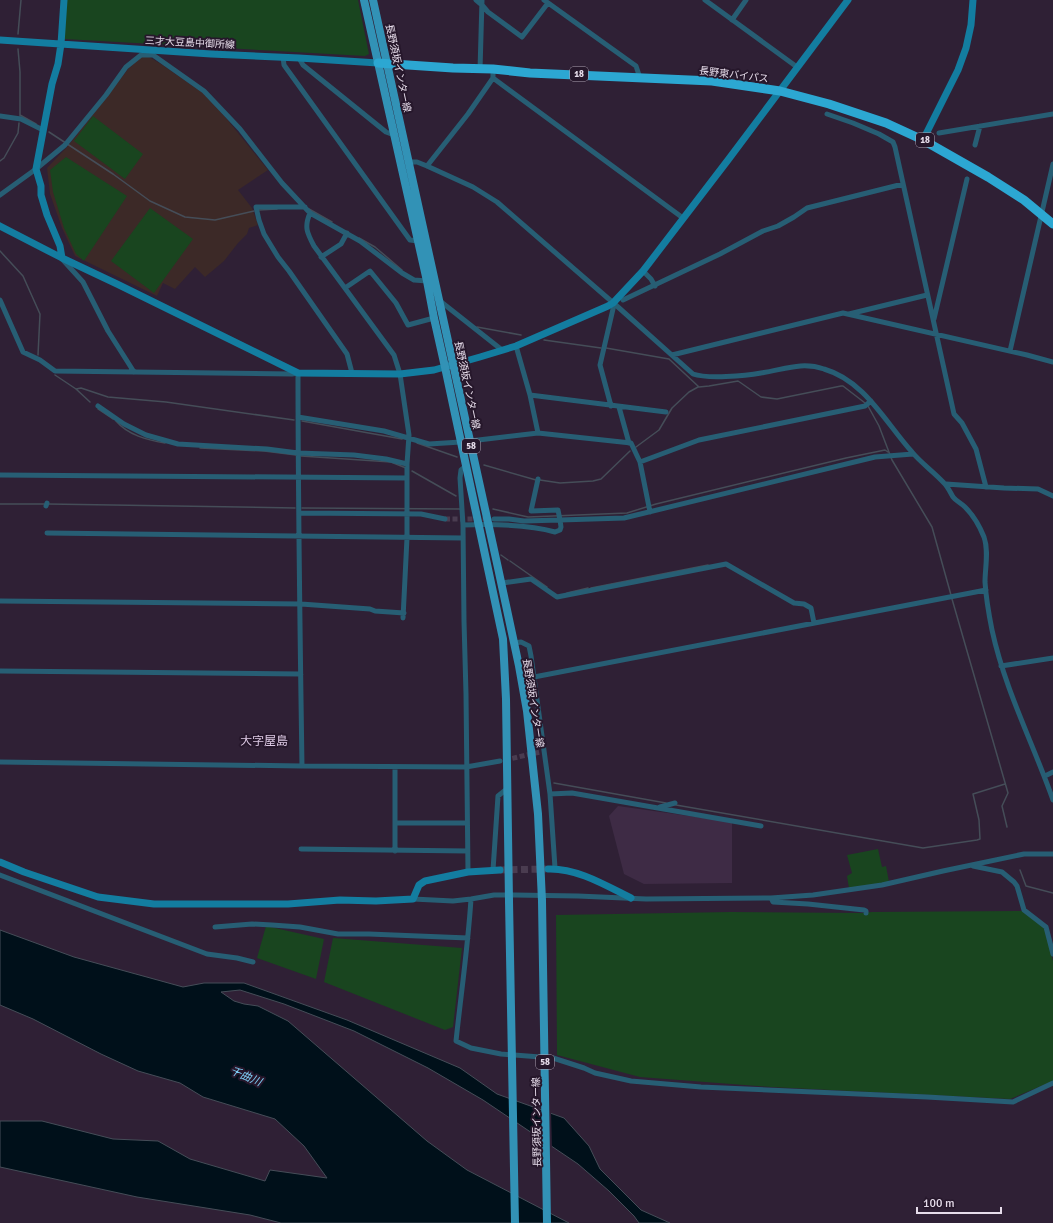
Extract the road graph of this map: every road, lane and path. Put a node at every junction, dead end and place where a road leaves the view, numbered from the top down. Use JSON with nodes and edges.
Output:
{"nodes":[{"id":1,"x":64,"y":0,"type":"edge"},
{"id":2,"x":364,"y":0,"type":"edge"},
{"id":3,"x":374,"y":0,"type":"edge"},
{"id":4,"x":476,"y":0,"type":"edge"},
{"id":5,"x":705,"y":0,"type":"edge"},
{"id":6,"x":746,"y":0,"type":"edge"},
{"id":7,"x":848,"y":0,"type":"edge"},
{"id":8,"x":973,"y":0,"type":"edge"},
{"id":9,"x":546,"y":1,"type":"edge"},
{"id":10,"x":482,"y":2,"type":"edge"},
{"id":11,"x":732,"y":20,"type":"junction"},
{"id":12,"x":0,"y":40,"type":"edge"},
{"id":13,"x":61,"y":44,"type":"junction"},
{"id":14,"x":152,"y":53,"type":"junction"},
{"id":15,"x":283,"y":57,"type":"junction"},
{"id":16,"x":299,"y":58,"type":"junction"},
{"id":17,"x":378,"y":63,"type":"junction"},
{"id":18,"x":388,"y":64,"type":"junction"},
{"id":19,"x":797,"y":67,"type":"junction"},
{"id":20,"x":480,"y":70,"type":"junction"},
{"id":21,"x":493,"y":73,"type":"junction"},
{"id":22,"x":640,"y":78,"type":"junction"},
{"id":23,"x":780,"y":91,"type":"junction"},
{"id":24,"x":828,"y":114,"type":"dead end"},
{"id":25,"x":1053,"y":114,"type":"edge"},
{"id":26,"x":0,"y":116,"type":"edge"},
{"id":27,"x":980,"y":126,"type":"junction"},
{"id":28,"x":43,"y":130,"type":"junction"},
{"id":29,"x":939,"y":133,"type":"dead end"},
{"id":30,"x":394,"y":135,"type":"junction"},
{"id":31,"x":923,"y":140,"type":"junction"},
{"id":32,"x":975,"y":146,"type":"dead end"},
{"id":33,"x":409,"y":162,"type":"junction"},
{"id":34,"x":1053,"y":164,"type":"edge"},
{"id":35,"x":427,"y":166,"type":"junction"},
{"id":36,"x":36,"y":169,"type":"junction"},
{"id":37,"x":967,"y":179,"type":"dead end"},
{"id":38,"x":903,"y":184,"type":"junction"},
{"id":39,"x":0,"y":195,"type":"edge"},
{"id":40,"x":305,"y":207,"type":"junction"},
{"id":41,"x":310,"y":213,"type":"junction"},
{"id":42,"x":1042,"y":214,"type":"junction"},
{"id":43,"x":683,"y":218,"type":"junction"},
{"id":44,"x":1053,"y":224,"type":"edge"},
{"id":45,"x":0,"y":226,"type":"edge"},
{"id":46,"x":347,"y":234,"type":"junction"},
{"id":47,"x":418,"y":241,"type":"junction"},
{"id":48,"x":321,"y":257,"type":"junction"},
{"id":49,"x":62,"y":258,"type":"junction"},
{"id":50,"x":642,"y":271,"type":"junction"},
{"id":51,"x":427,"y":281,"type":"junction"},
{"id":52,"x":655,"y":286,"type":"junction"},
{"id":53,"x":345,"y":288,"type":"junction"},
{"id":54,"x":928,"y":295,"type":"junction"},
{"id":55,"x":0,"y":300,"type":"edge"},
{"id":56,"x":623,"y":300,"type":"dead end"},
{"id":57,"x":440,"y":301,"type":"junction"},
{"id":58,"x":613,"y":306,"type":"junction"},
{"id":59,"x":848,"y":314,"type":"junction"},
{"id":60,"x":434,"y":318,"type":"junction"},
{"id":61,"x":934,"y":322,"type":"junction"},
{"id":62,"x":936,"y":334,"type":"junction"},
{"id":63,"x":516,"y":346,"type":"junction"},
{"id":64,"x":502,"y":350,"type":"junction"},
{"id":65,"x":1010,"y":351,"type":"junction"},
{"id":66,"x":672,"y":356,"type":"junction"},
{"id":67,"x":1053,"y":362,"type":"edge"},
{"id":68,"x":454,"y":364,"type":"junction"},
{"id":69,"x":445,"y":367,"type":"junction"},
{"id":70,"x":134,"y":372,"type":"junction"},
{"id":71,"x":298,"y":373,"type":"junction"},
{"id":72,"x":352,"y":373,"type":"junction"},
{"id":73,"x":400,"y":374,"type":"junction"},
{"id":74,"x":530,"y":395,"type":"junction"},
{"id":75,"x":868,"y":403,"type":"junction"},
{"id":76,"x":98,"y":406,"type":"dead end"},
{"id":77,"x":611,"y":406,"type":"junction"},
{"id":78,"x":619,"y":407,"type":"junction"},
{"id":79,"x":666,"y":412,"type":"dead end"},
{"id":80,"x":298,"y":417,"type":"junction"},
{"id":81,"x":538,"y":433,"type":"junction"},
{"id":82,"x":409,"y":438,"type":"junction"},
{"id":83,"x":470,"y":440,"type":"junction"},
{"id":84,"x":461,"y":442,"type":"junction"},
{"id":85,"x":628,"y":443,"type":"junction"},
{"id":86,"x":298,"y":453,"type":"junction"},
{"id":87,"x":913,"y":454,"type":"junction"},
{"id":88,"x":640,"y":462,"type":"junction"},
{"id":89,"x":407,"y":464,"type":"junction"},
{"id":90,"x":466,"y":466,"type":"junction"},
{"id":91,"x":0,"y":475,"type":"edge"},
{"id":92,"x":298,"y":477,"type":"junction"},
{"id":93,"x":407,"y":478,"type":"junction"},
{"id":94,"x":538,"y":480,"type":"dead end"},
{"id":95,"x":946,"y":484,"type":"junction"},
{"id":96,"x":986,"y":487,"type":"junction"},
{"id":97,"x":1053,"y":496,"type":"edge"},
{"id":98,"x":649,"y":508,"type":"junction"},
{"id":99,"x":299,"y":513,"type":"junction"},
{"id":100,"x":406,"y":513,"type":"junction"},
{"id":101,"x":445,"y":519,"type":"tunnel mouth"},
{"id":102,"x":559,"y":519,"type":"junction"},
{"id":103,"x":491,"y":522,"type":"junction"},
{"id":104,"x":479,"y":524,"type":"junction"},
{"id":105,"x":463,"y":526,"type":"junction"},
{"id":106,"x":47,"y":533,"type":"dead end"},
{"id":107,"x":299,"y":537,"type":"junction"},
{"id":108,"x":407,"y":538,"type":"junction"},
{"id":109,"x":463,"y":538,"type":"junction"},
{"id":110,"x":502,"y":583,"type":"junction"},
{"id":111,"x":986,"y":590,"type":"junction"},
{"id":112,"x":0,"y":601,"type":"edge"},
{"id":113,"x":301,"y":604,"type":"junction"},
{"id":114,"x":814,"y":623,"type":"junction"},
{"id":115,"x":514,"y":643,"type":"junction"},
{"id":116,"x":1053,"y":658,"type":"edge"},
{"id":117,"x":1001,"y":666,"type":"junction"},
{"id":118,"x":0,"y":671,"type":"edge"},
{"id":119,"x":301,"y":674,"type":"junction"},
{"id":120,"x":534,"y":677,"type":"junction"},
{"id":121,"x":500,"y":761,"type":"tunnel mouth"},
{"id":122,"x":0,"y":762,"type":"edge"},
{"id":123,"x":302,"y":766,"type":"junction"},
{"id":124,"x":395,"y":767,"type":"junction"},
{"id":125,"x":466,"y":767,"type":"junction"},
{"id":126,"x":1053,"y":772,"type":"edge"},
{"id":127,"x":1045,"y":776,"type":"junction"},
{"id":128,"x":1051,"y":786,"type":"edge"},
{"id":129,"x":508,"y":788,"type":"junction"},
{"id":130,"x":550,"y":794,"type":"junction"},
{"id":131,"x":1053,"y":800,"type":"edge"},
{"id":132,"x":675,"y":803,"type":"dead end"},
{"id":133,"x":657,"y":808,"type":"junction"},
{"id":134,"x":395,"y":823,"type":"junction"},
{"id":135,"x":467,"y":823,"type":"junction"},
{"id":136,"x":761,"y":826,"type":"dead end"},
{"id":137,"x":301,"y":849,"type":"dead end"},
{"id":138,"x":395,"y":851,"type":"junction"},
{"id":139,"x":468,"y":851,"type":"junction"},
{"id":140,"x":1053,"y":854,"type":"edge"},
{"id":141,"x":0,"y":862,"type":"edge"},
{"id":142,"x":972,"y":866,"type":"junction"},
{"id":143,"x":552,"y":869,"type":"joint"},
{"id":144,"x":496,"y":870,"type":"joint"},
{"id":145,"x":468,"y":872,"type":"junction"},
{"id":146,"x":0,"y":876,"type":"edge"},
{"id":147,"x":509,"y":898,"type":"junction"},
{"id":148,"x":542,"y":898,"type":"junction"},
{"id":149,"x":631,"y":898,"type":"junction"},
{"id":150,"x":771,"y":898,"type":"junction"},
{"id":151,"x":413,"y":899,"type":"junction"},
{"id":152,"x":471,"y":899,"type":"junction"},
{"id":153,"x":866,"y":913,"type":"dead end"},
{"id":154,"x":215,"y":927,"type":"dead end"},
{"id":155,"x":468,"y":938,"type":"junction"},
{"id":156,"x":1053,"y":954,"type":"edge"},
{"id":157,"x":253,"y":962,"type":"dead end"},
{"id":158,"x":1053,"y":1083,"type":"edge"},
{"id":159,"x":515,"y":1223,"type":"edge"},
{"id":160,"x":548,"y":1223,"type":"edge"}],
"edges":[{"from":1,"to":13,"type":"street"},
{"from":2,"to":17,"type":"main road","name":"長野須坂インター線","number":"58"},
{"from":3,"to":18,"type":"main road","name":"長野須坂インター線","number":"58"},
{"from":4,"to":10,"type":"street"},
{"from":5,"to":11,"type":"street"},
{"from":6,"to":11,"type":"street"},
{"from":7,"to":19,"type":"street"},
{"from":8,"to":31,"type":"street"},
{"from":9,"to":10,"type":"street"},
{"from":9,"to":22,"type":"street"},
{"from":10,"to":20,"type":"street"},
{"from":11,"to":19,"type":"street"},
{"from":12,"to":13,"type":"street","name":"三才大豆島中御所線"},
{"from":13,"to":14,"type":"street","name":"三才大豆島中御所線"},
{"from":13,"to":28,"type":"street"},
{"from":14,"to":15,"type":"street","name":"三才大豆島中御所線"},
{"from":14,"to":36,"type":"street"},
{"from":14,"to":40,"type":"street"},
{"from":15,"to":16,"type":"street","name":"三才大豆島中御所線"},
{"from":15,"to":47,"type":"street"},
{"from":16,"to":17,"type":"street","name":"三才大豆島中御所線"},
{"from":16,"to":30,"type":"street"},
{"from":17,"to":18,"type":"highway","name":"長野東バイパス","number":"18"},
{"from":17,"to":30,"type":"main road","name":"長野須坂インター線","number":"58"},
{"from":18,"to":20,"type":"highway","name":"長野東バイパス","number":"18"},
{"from":18,"to":33,"type":"main road","name":"長野須坂インター線","number":"58"},
{"from":19,"to":23,"type":"street"},
{"from":20,"to":21,"type":"highway","name":"長野東バイパス","number":"18"},
{"from":21,"to":22,"type":"highway","name":"長野東バイパス","number":"18"},
{"from":21,"to":35,"type":"street"},
{"from":21,"to":43,"type":"street"},
{"from":22,"to":23,"type":"highway","name":"長野東バイパス","number":"18"},
{"from":23,"to":31,"type":"highway","name":"長野東バイパス","number":"18"},
{"from":23,"to":43,"type":"street"},
{"from":24,"to":38,"type":"street"},
{"from":25,"to":27,"type":"street"},
{"from":26,"to":28,"type":"street"},
{"from":27,"to":29,"type":"street"},
{"from":27,"to":32,"type":"street"},
{"from":28,"to":36,"type":"street"},
{"from":30,"to":47,"type":"main road","name":"長野須坂インター線","number":"58"},
{"from":31,"to":42,"type":"highway","name":"長野東バイパス","number":"18"},
{"from":33,"to":35,"type":"street"},
{"from":33,"to":57,"type":"main road","name":"長野須坂インター線","number":"58"},
{"from":34,"to":42,"type":"street"},
{"from":35,"to":58,"type":"street"},
{"from":36,"to":39,"type":"street"},
{"from":36,"to":49,"type":"street"},
{"from":37,"to":61,"type":"street"},
{"from":38,"to":52,"type":"street"},
{"from":38,"to":54,"type":"street"},
{"from":40,"to":41,"type":"street"},
{"from":40,"to":72,"type":"street"},
{"from":41,"to":46,"type":"street"},
{"from":41,"to":48,"type":"street"},
{"from":42,"to":44,"type":"highway","name":"長野東バイパス","number":"18"},
{"from":42,"to":65,"type":"street"},
{"from":43,"to":50,"type":"street"},
{"from":45,"to":49,"type":"street"},
{"from":46,"to":48,"type":"street"},
{"from":46,"to":51,"type":"street"},
{"from":47,"to":51,"type":"main road","name":"長野須坂インター線","number":"58"},
{"from":48,"to":53,"type":"street"},
{"from":49,"to":70,"type":"street"},
{"from":49,"to":71,"type":"street"},
{"from":50,"to":52,"type":"street"},
{"from":50,"to":58,"type":"street"},
{"from":51,"to":60,"type":"main road","name":"長野須坂インター線","number":"58"},
{"from":52,"to":56,"type":"street"},
{"from":53,"to":60,"type":"street"},
{"from":53,"to":73,"type":"street"},
{"from":54,"to":59,"type":"street"},
{"from":54,"to":61,"type":"street"},
{"from":55,"to":70,"type":"street"},
{"from":57,"to":64,"type":"street"},
{"from":57,"to":68,"type":"main road","name":"長野須坂インター線","number":"58"},
{"from":58,"to":63,"type":"street"},
{"from":58,"to":66,"type":"street"},
{"from":58,"to":77,"type":"street"},
{"from":59,"to":62,"type":"street"},
{"from":59,"to":66,"type":"street"},
{"from":60,"to":69,"type":"main road","name":"長野須坂インター線","number":"58"},
{"from":61,"to":62,"type":"street"},
{"from":62,"to":65,"type":"street"},
{"from":62,"to":96,"type":"street"},
{"from":63,"to":64,"type":"street"},
{"from":63,"to":74,"type":"street"},
{"from":64,"to":68,"type":"street"},
{"from":65,"to":67,"type":"street"},
{"from":66,"to":75,"type":"street"},
{"from":68,"to":69,"type":"street"},
{"from":68,"to":83,"type":"main road","name":"長野須坂インター線","number":"58"},
{"from":69,"to":73,"type":"street"},
{"from":69,"to":84,"type":"main road","name":"長野須坂インター線","number":"58"},
{"from":70,"to":71,"type":"street"},
{"from":71,"to":72,"type":"street"},
{"from":71,"to":80,"type":"street"},
{"from":72,"to":73,"type":"street"},
{"from":73,"to":82,"type":"street"},
{"from":74,"to":77,"type":"street"},
{"from":74,"to":81,"type":"street"},
{"from":75,"to":87,"type":"street"},
{"from":75,"to":88,"type":"street"},
{"from":76,"to":86,"type":"street"},
{"from":77,"to":78,"type":"street"},
{"from":78,"to":79,"type":"street"},
{"from":78,"to":85,"type":"street"},
{"from":80,"to":82,"type":"street"},
{"from":80,"to":86,"type":"street"},
{"from":81,"to":83,"type":"street"},
{"from":81,"to":85,"type":"street"},
{"from":82,"to":84,"type":"street"},
{"from":82,"to":89,"type":"street"},
{"from":83,"to":103,"type":"main road","name":"長野須坂インター線","number":"58"},
{"from":84,"to":90,"type":"main road","name":"長野須坂インター線","number":"58"},
{"from":85,"to":88,"type":"street"},
{"from":86,"to":89,"type":"street"},
{"from":86,"to":92,"type":"street"},
{"from":87,"to":95,"type":"street"},
{"from":87,"to":98,"type":"street"},
{"from":88,"to":98,"type":"street"},
{"from":89,"to":93,"type":"street"},
{"from":90,"to":104,"type":"main road","name":"長野須坂インター線","number":"58"},
{"from":90,"to":105,"type":"street"},
{"from":91,"to":92,"type":"street"},
{"from":92,"to":93,"type":"street"},
{"from":92,"to":99,"type":"street"},
{"from":93,"to":100,"type":"street"},
{"from":94,"to":102,"type":"street"},
{"from":95,"to":96,"type":"street"},
{"from":95,"to":111,"type":"street"},
{"from":96,"to":97,"type":"street"},
{"from":98,"to":102,"type":"street"},
{"from":99,"to":100,"type":"street"},
{"from":99,"to":107,"type":"street"},
{"from":100,"to":101,"type":"street"},
{"from":100,"to":108,"type":"street"},
{"from":102,"to":103,"type":"street"},
{"from":102,"to":103,"type":"street"},
{"from":103,"to":104,"type":"street"},
{"from":103,"to":110,"type":"main road","name":"長野須坂インター線","number":"58"},
{"from":104,"to":105,"type":"street"},
{"from":104,"to":129,"type":"main road","name":"長野須坂インター線","number":"58"},
{"from":105,"to":109,"type":"street"},
{"from":106,"to":107,"type":"street"},
{"from":107,"to":108,"type":"street"},
{"from":107,"to":113,"type":"street"},
{"from":108,"to":109,"type":"street"},
{"from":108,"to":113,"type":"street"},
{"from":109,"to":125,"type":"street"},
{"from":110,"to":114,"type":"street"},
{"from":110,"to":115,"type":"main road","name":"長野須坂インター線","number":"58"},
{"from":111,"to":114,"type":"street"},
{"from":111,"to":117,"type":"street"},
{"from":112,"to":113,"type":"street"},
{"from":113,"to":119,"type":"street"},
{"from":114,"to":120,"type":"street"},
{"from":115,"to":120,"type":"street"},
{"from":115,"to":148,"type":"main road","name":"長野須坂インター線","number":"58"},
{"from":116,"to":117,"type":"street"},
{"from":117,"to":127,"type":"street"},
{"from":118,"to":119,"type":"street"},
{"from":119,"to":123,"type":"street"},
{"from":120,"to":130,"type":"street"},
{"from":121,"to":125,"type":"street"},
{"from":122,"to":123,"type":"street"},
{"from":123,"to":124,"type":"street"},
{"from":124,"to":125,"type":"street"},
{"from":124,"to":134,"type":"street"},
{"from":125,"to":135,"type":"street"},
{"from":126,"to":127,"type":"street"},
{"from":127,"to":128,"type":"street"},
{"from":128,"to":131,"type":"street"},
{"from":129,"to":144,"type":"street"},
{"from":129,"to":147,"type":"main road","name":"長野須坂インター線","number":"58"},
{"from":130,"to":133,"type":"street"},
{"from":130,"to":143,"type":"street"},
{"from":132,"to":133,"type":"street"},
{"from":133,"to":136,"type":"street"},
{"from":134,"to":135,"type":"street"},
{"from":134,"to":138,"type":"street"},
{"from":135,"to":139,"type":"street"},
{"from":137,"to":138,"type":"street"},
{"from":138,"to":139,"type":"street"},
{"from":139,"to":145,"type":"street"},
{"from":140,"to":142,"type":"street"},
{"from":141,"to":151,"type":"street"},
{"from":142,"to":150,"type":"street"},
{"from":142,"to":156,"type":"street"},
{"from":143,"to":149,"type":"street"},
{"from":144,"to":145,"type":"street"},
{"from":145,"to":151,"type":"street"},
{"from":146,"to":157,"type":"street"},
{"from":147,"to":148,"type":"street"},
{"from":147,"to":152,"type":"street"},
{"from":147,"to":159,"type":"main road","name":"長野須坂インター線","number":"58","bridge":true},
{"from":148,"to":149,"type":"street"},
{"from":148,"to":160,"type":"main road","name":"長野須坂インター線","number":"58","bridge":true},
{"from":149,"to":150,"type":"street"},
{"from":150,"to":153,"type":"street"},
{"from":151,"to":152,"type":"street"},
{"from":152,"to":155,"type":"street"},
{"from":154,"to":155,"type":"street"},
{"from":155,"to":158,"type":"street"}]}
